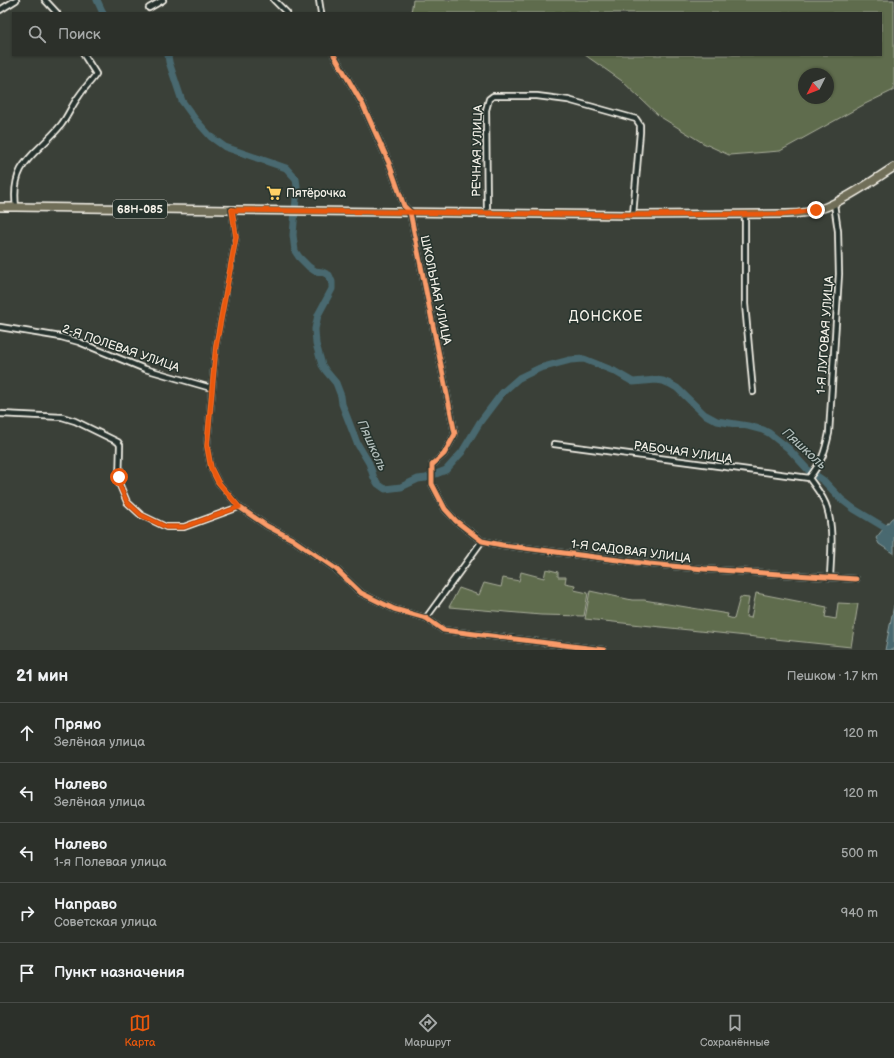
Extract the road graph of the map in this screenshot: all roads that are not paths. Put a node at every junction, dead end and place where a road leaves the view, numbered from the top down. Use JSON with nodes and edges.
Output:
{"nodes":[{"id":1,"x":16,"y":0,"type":"edge"},
{"id":2,"x":45,"y":0,"type":"edge"},
{"id":3,"x":163,"y":0,"type":"edge"},
{"id":4,"x":274,"y":0,"type":"edge"},
{"id":5,"x":319,"y":0,"type":"edge"},
{"id":6,"x":149,"y":8,"type":"dead end"},
{"id":7,"x":0,"y":10,"type":"edge"},
{"id":8,"x":56,"y":12,"type":"edge"},
{"id":9,"x":286,"y":12,"type":"edge"},
{"id":10,"x":321,"y":12,"type":"edge"},
{"id":11,"x":85,"y":56,"type":"edge"},
{"id":12,"x":335,"y":56,"type":"edge"},
{"id":13,"x":894,"y":167,"type":"edge"},
{"id":14,"x":834,"y":204,"type":"junction"},
{"id":15,"x":16,"y":206,"type":"junction"},
{"id":16,"x":0,"y":207,"type":"edge"},
{"id":17,"x":232,"y":210,"type":"junction"},
{"id":18,"x":410,"y":212,"type":"junction"},
{"id":19,"x":487,"y":212,"type":"junction"},
{"id":20,"x":745,"y":214,"type":"junction"},
{"id":21,"x":633,"y":215,"type":"junction"},
{"id":22,"x":0,"y":327,"type":"edge"},
{"id":23,"x":211,"y":388,"type":"junction"},
{"id":24,"x":753,"y":392,"type":"dead end"},
{"id":25,"x":0,"y":414,"type":"edge"},
{"id":26,"x":554,"y":444,"type":"dead end"},
{"id":27,"x":809,"y":478,"type":"junction"},
{"id":28,"x":432,"y":484,"type":"joint"},
{"id":29,"x":239,"y":507,"type":"junction"},
{"id":30,"x":482,"y":541,"type":"junction"},
{"id":31,"x":830,"y":576,"type":"junction"},
{"id":32,"x":856,"y":578,"type":"dead end"},
{"id":33,"x":426,"y":618,"type":"junction"},
{"id":34,"x":604,"y":650,"type":"edge"}],
"edges":[{"from":1,"to":7,"type":"street"},
{"from":2,"to":8,"type":"street"},
{"from":3,"to":6,"type":"street"},
{"from":4,"to":9,"type":"street"},
{"from":5,"to":10,"type":"street"},
{"from":11,"to":15,"type":"street"},
{"from":12,"to":18,"type":"street","name":"ШКОЛЬНАЯ УЛИЦА"},
{"from":13,"to":14,"type":"main road","number":"68Н-085"},
{"from":14,"to":20,"type":"main road","number":"68Н-085"},
{"from":14,"to":27,"type":"street","name":"1-Я ЛУГОВАЯ УЛИЦА"},
{"from":15,"to":16,"type":"main road","number":"68Н-085"},
{"from":15,"to":17,"type":"main road","number":"68Н-085"},
{"from":17,"to":18,"type":"main road","number":"68Н-085"},
{"from":17,"to":23,"type":"street"},
{"from":18,"to":19,"type":"main road","number":"68Н-085"},
{"from":18,"to":28,"type":"street","name":"ШКОЛЬНАЯ УЛИЦА"},
{"from":19,"to":21,"type":"main road","number":"68Н-085"},
{"from":19,"to":21,"type":"street","name":"РЕЧНАЯ УЛИЦА"},
{"from":20,"to":21,"type":"main road","number":"68Н-085"},
{"from":20,"to":24,"type":"street"},
{"from":22,"to":23,"type":"street","name":"2-Я ПОЛЕВАЯ УЛИЦА"},
{"from":23,"to":29,"type":"street"},
{"from":25,"to":29,"type":"street"},
{"from":26,"to":27,"type":"street","name":"РАБОЧАЯ УЛИЦА"},
{"from":27,"to":31,"type":"street"},
{"from":28,"to":30,"type":"street","name":"1-Я САДОВАЯ УЛИЦА"},
{"from":29,"to":33,"type":"street"},
{"from":30,"to":31,"type":"street","name":"1-Я САДОВАЯ УЛИЦА"},
{"from":30,"to":33,"type":"street"},
{"from":31,"to":32,"type":"street","name":"1-Я САДОВАЯ УЛИЦА"},
{"from":33,"to":34,"type":"street"}]}
